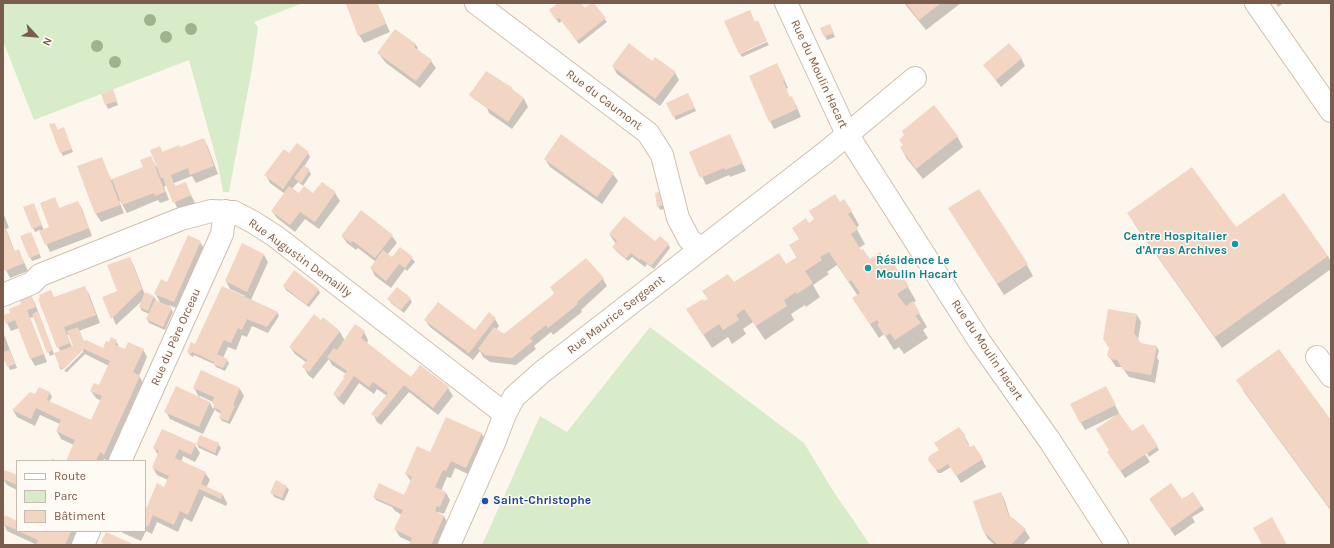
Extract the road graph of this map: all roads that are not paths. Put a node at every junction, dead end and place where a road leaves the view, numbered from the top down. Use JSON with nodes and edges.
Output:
{"nodes":[{"id":1,"x":476,"y":3,"type":"edge"},
{"id":2,"x":786,"y":3,"type":"edge"},
{"id":3,"x":1256,"y":3,"type":"edge"},
{"id":4,"x":915,"y":78,"type":"dead end"},
{"id":5,"x":1331,"y":111,"type":"edge"},
{"id":6,"x":847,"y":134,"type":"junction"},
{"id":7,"x":225,"y":211,"type":"junction"},
{"id":8,"x":700,"y":249,"type":"junction"},
{"id":9,"x":3,"y":295,"type":"edge"},
{"id":10,"x":1317,"y":357,"type":"dead end"},
{"id":11,"x":1331,"y":376,"type":"edge"},
{"id":12,"x":505,"y":414,"type":"junction"},
{"id":13,"x":120,"y":460,"type":"edge"},
{"id":14,"x":89,"y":532,"type":"edge"},
{"id":15,"x":83,"y":545,"type":"edge"},
{"id":16,"x":449,"y":545,"type":"edge"},
{"id":17,"x":1117,"y":545,"type":"edge"}],
"edges":[{"from":1,"to":8,"type":"street","name":"Rue du Caumont"},
{"from":2,"to":6,"type":"street","name":"Rue du Moulin Hacart"},
{"from":3,"to":5,"type":"street"},
{"from":4,"to":6,"type":"street","name":"Rue Maurice Sergeant"},
{"from":6,"to":8,"type":"street","name":"Rue Maurice Sergeant"},
{"from":6,"to":17,"type":"street","name":"Rue du Moulin Hacart"},
{"from":7,"to":9,"type":"street","name":"Rue Augustin Demailly"},
{"from":7,"to":12,"type":"street","name":"Rue Augustin Demailly"},
{"from":7,"to":13,"type":"street","name":"Rue du Père Orceau"},
{"from":8,"to":12,"type":"street","name":"Rue Maurice Sergeant"},
{"from":10,"to":11,"type":"street"},
{"from":12,"to":16,"type":"street","name":"Rue Maurice Sergeant"},
{"from":14,"to":15,"type":"street"}]}
